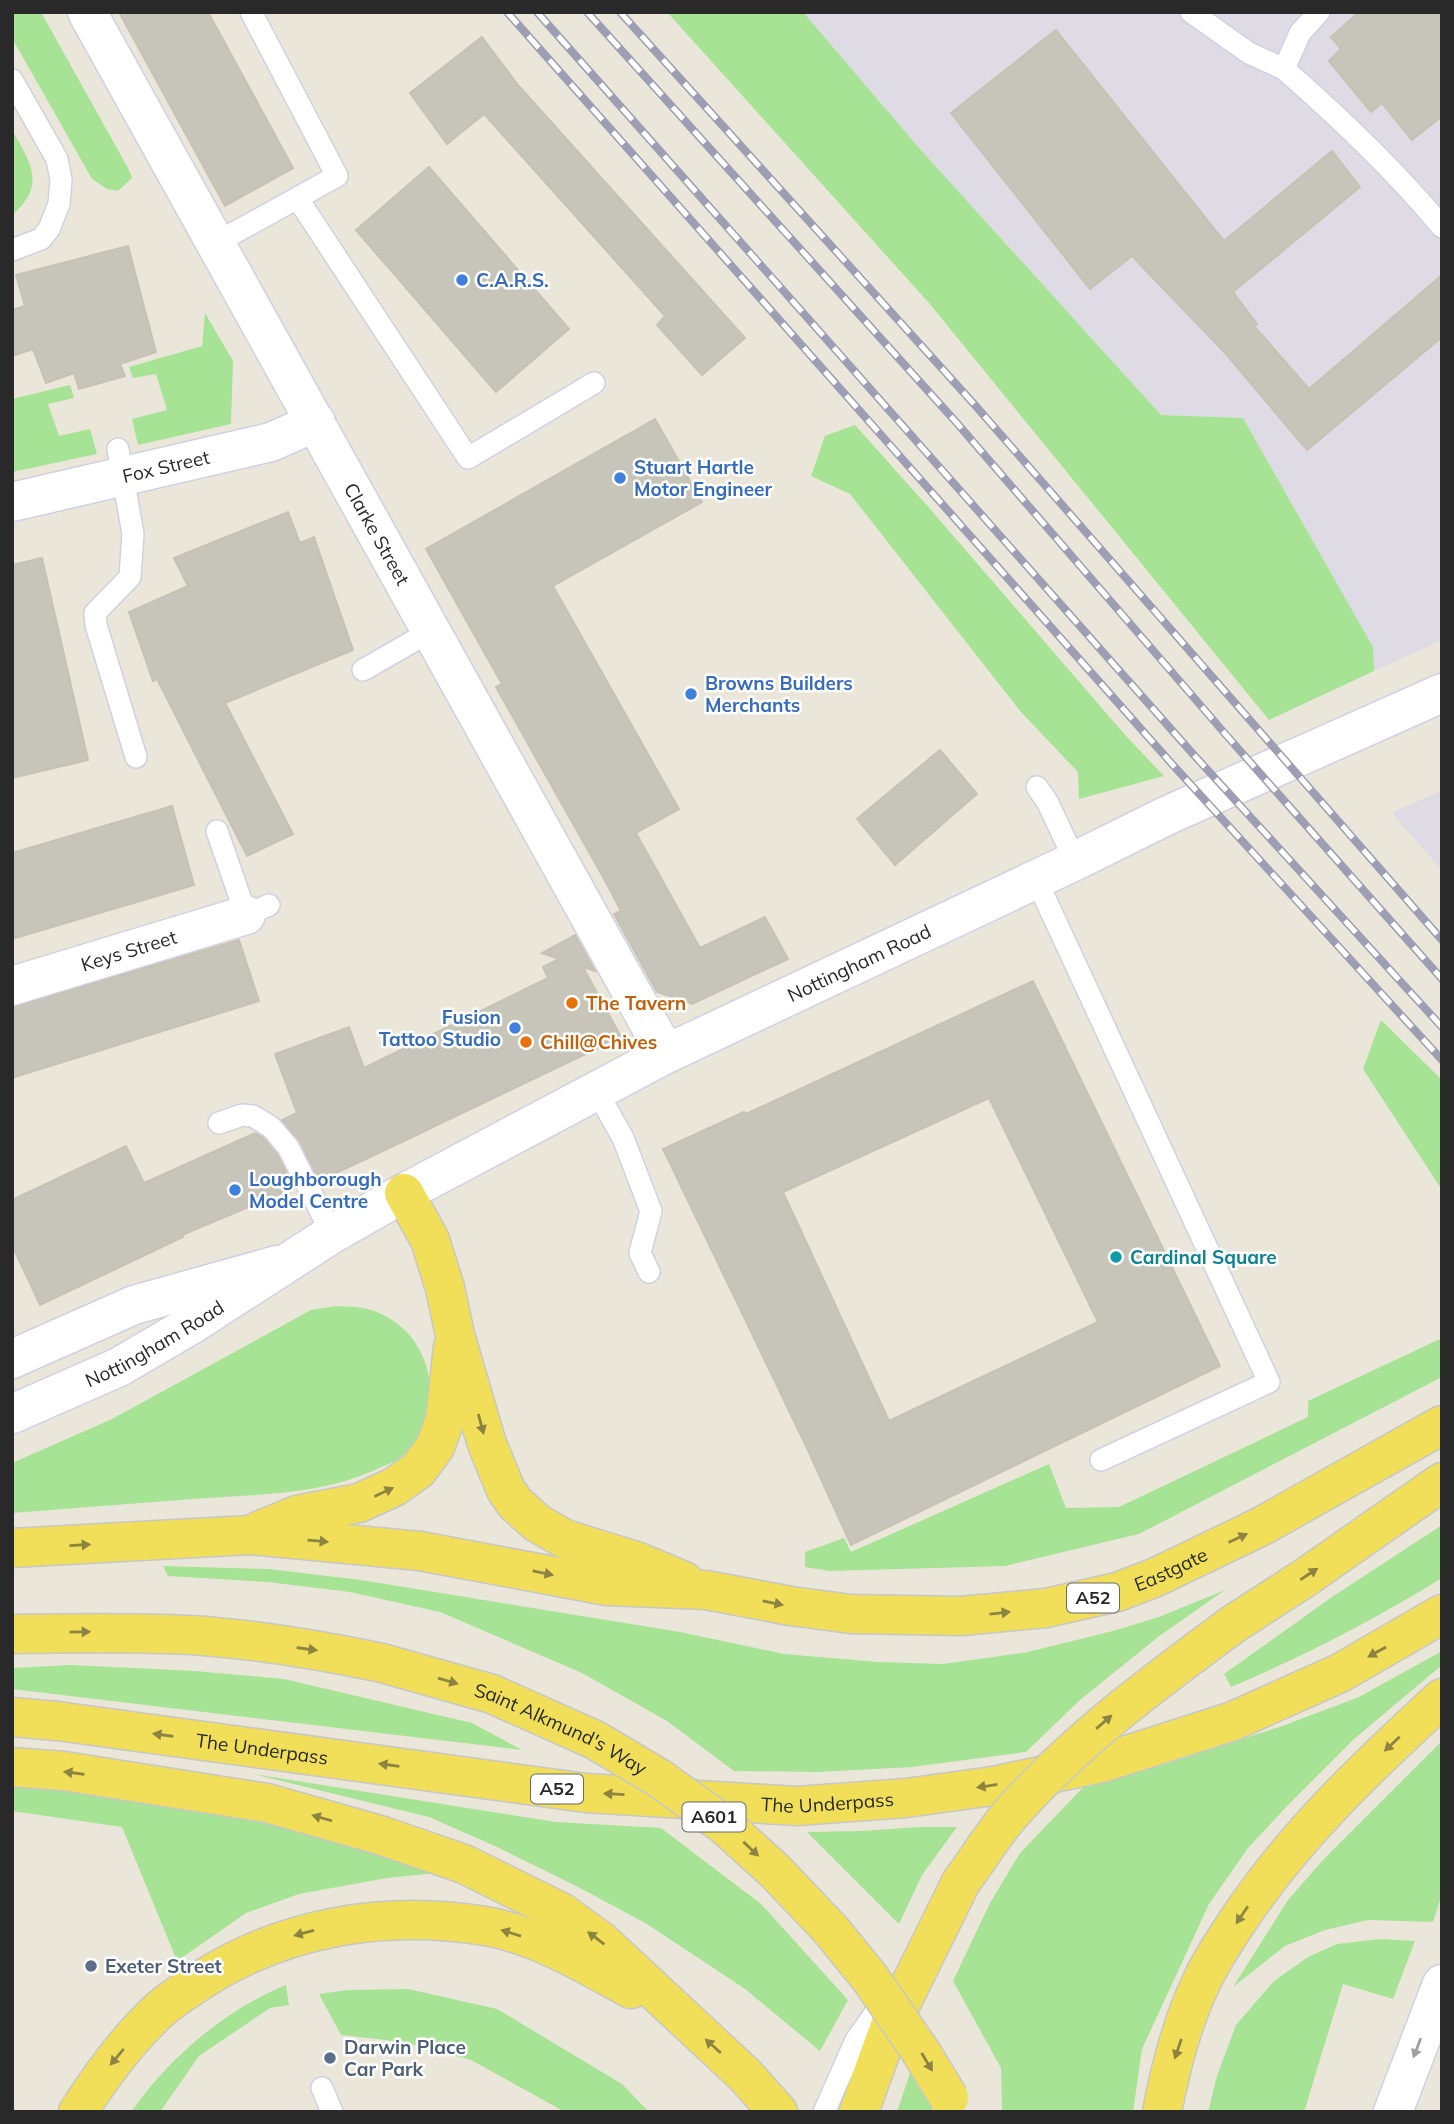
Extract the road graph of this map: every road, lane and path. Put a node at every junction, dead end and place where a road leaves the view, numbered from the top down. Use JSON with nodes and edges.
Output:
{"nodes":[{"id":1,"x":87,"y":12,"type":"edge"},
{"id":2,"x":251,"y":12,"type":"edge"},
{"id":3,"x":1191,"y":12,"type":"edge"},
{"id":4,"x":1319,"y":12,"type":"edge"},
{"id":5,"x":1284,"y":69,"type":"junction"},
{"id":6,"x":12,"y":80,"type":"edge"},
{"id":7,"x":298,"y":199,"type":"junction"},
{"id":8,"x":1441,"y":225,"type":"edge"},
{"id":9,"x":215,"y":244,"type":"junction"},
{"id":10,"x":12,"y":250,"type":"edge"},
{"id":11,"x":594,"y":383,"type":"dead end"},
{"id":12,"x":316,"y":422,"type":"junction"},
{"id":13,"x":120,"y":462,"type":"junction"},
{"id":14,"x":12,"y":502,"type":"edge"},
{"id":15,"x":431,"y":631,"type":"junction"},
{"id":16,"x":363,"y":670,"type":"dead end"},
{"id":17,"x":1442,"y":693,"type":"edge"},
{"id":18,"x":136,"y":757,"type":"dead end"},
{"id":19,"x":1037,"y":787,"type":"dead end"},
{"id":20,"x":217,"y":831,"type":"dead end"},
{"id":21,"x":1075,"y":861,"type":"junction"},
{"id":22,"x":1036,"y":879,"type":"junction"},
{"id":23,"x":258,"y":910,"type":"joint"},
{"id":24,"x":12,"y":986,"type":"edge"},
{"id":25,"x":666,"y":1054,"type":"junction"},
{"id":26,"x":596,"y":1090,"type":"junction"},
{"id":27,"x":219,"y":1123,"type":"dead end"},
{"id":28,"x":404,"y":1192,"type":"junction"},
{"id":29,"x":332,"y":1234,"type":"junction"},
{"id":30,"x":289,"y":1261,"type":"junction"},
{"id":31,"x":649,"y":1272,"type":"dead end"},
{"id":32,"x":455,"y":1335,"type":"junction"},
{"id":33,"x":16,"y":1347,"type":"edge"},
{"id":34,"x":12,"y":1414,"type":"edge"},
{"id":35,"x":1442,"y":1425,"type":"edge"},
{"id":36,"x":1101,"y":1460,"type":"dead end"},
{"id":37,"x":1442,"y":1482,"type":"edge"},
{"id":38,"x":250,"y":1535,"type":"junction"},
{"id":39,"x":12,"y":1548,"type":"edge"},
{"id":40,"x":706,"y":1590,"type":"junction"},
{"id":41,"x":1442,"y":1614,"type":"edge"},
{"id":42,"x":12,"y":1634,"type":"edge"},
{"id":43,"x":1442,"y":1698,"type":"edge"},
{"id":44,"x":12,"y":1717,"type":"edge"},
{"id":45,"x":12,"y":1767,"type":"edge"},
{"id":46,"x":942,"y":1918,"type":"junction"},
{"id":47,"x":1442,"y":1984,"type":"edge"},
{"id":48,"x":682,"y":2017,"type":"junction"},
{"id":49,"x":322,"y":2088,"type":"dead end"},
{"id":50,"x":952,"y":2105,"type":"edge"},
{"id":51,"x":78,"y":2112,"type":"edge"},
{"id":52,"x":332,"y":2112,"type":"edge"},
{"id":53,"x":778,"y":2112,"type":"edge"},
{"id":54,"x":824,"y":2112,"type":"edge"},
{"id":55,"x":859,"y":2112,"type":"edge"},
{"id":56,"x":1162,"y":2112,"type":"edge"},
{"id":57,"x":1393,"y":2112,"type":"edge"}],
"edges":[{"from":1,"to":9,"type":"street","name":"Clarke Street"},
{"from":2,"to":7,"type":"lane"},
{"from":3,"to":5,"type":"lane"},
{"from":4,"to":5,"type":"lane"},
{"from":5,"to":8,"type":"lane"},
{"from":6,"to":10,"type":"lane"},
{"from":7,"to":9,"type":"lane"},
{"from":7,"to":11,"type":"lane"},
{"from":9,"to":12,"type":"street","name":"Clarke Street"},
{"from":12,"to":13,"type":"street","name":"Fox Street"},
{"from":12,"to":15,"type":"street","name":"Clarke Street"},
{"from":13,"to":14,"type":"street","name":"Fox Street"},
{"from":13,"to":18,"type":"lane"},
{"from":15,"to":16,"type":"lane"},
{"from":15,"to":25,"type":"street","name":"Clarke Street"},
{"from":17,"to":21,"type":"street","name":"Nottingham Road"},
{"from":19,"to":21,"type":"lane"},
{"from":20,"to":23,"type":"lane"},
{"from":21,"to":22,"type":"street","name":"Nottingham Road"},
{"from":22,"to":25,"type":"street","name":"Nottingham Road"},
{"from":22,"to":36,"type":"lane"},
{"from":23,"to":24,"type":"street","name":"Keys Street"},
{"from":25,"to":26,"type":"street","name":"Nottingham Road"},
{"from":26,"to":28,"type":"street","name":"Nottingham Road"},
{"from":26,"to":31,"type":"lane"},
{"from":27,"to":29,"type":"lane"},
{"from":28,"to":29,"type":"street","name":"Nottingham Road"},
{"from":28,"to":32,"type":"main road"},
{"from":29,"to":30,"type":"street","name":"Nottingham Road"},
{"from":30,"to":33,"type":"street","name":"Nottingham Road"},
{"from":30,"to":34,"type":"street","name":"Nottingham Road"},
{"from":38,"to":32,"type":"main road","one_way":true},
{"from":32,"to":40,"type":"main road","one_way":true},
{"from":40,"to":35,"type":"main road","name":"Eastgate","number":"A52","one_way":true},
{"from":46,"to":37,"type":"main road","one_way":true,"bridge":true},
{"from":39,"to":38,"type":"main road","number":"A52","one_way":true},
{"from":38,"to":40,"type":"main road","number":"A52","one_way":true},
{"from":41,"to":44,"type":"main road","name":"The Underpass","number":"A52","one_way":true},
{"from":42,"to":50,"type":"main road","name":"Saint Alkmund's Way","number":"A601","one_way":true,"bridge":true},
{"from":43,"to":56,"type":"main road","one_way":true},
{"from":48,"to":45,"type":"main road","one_way":true},
{"from":46,"to":54,"type":"lane"},
{"from":46,"to":55,"type":"main road"},
{"from":47,"to":57,"type":"street","one_way":true},
{"from":48,"to":51,"type":"main road","one_way":true},
{"from":53,"to":48,"type":"main road","one_way":true},
{"from":49,"to":52,"type":"lane"}]}
